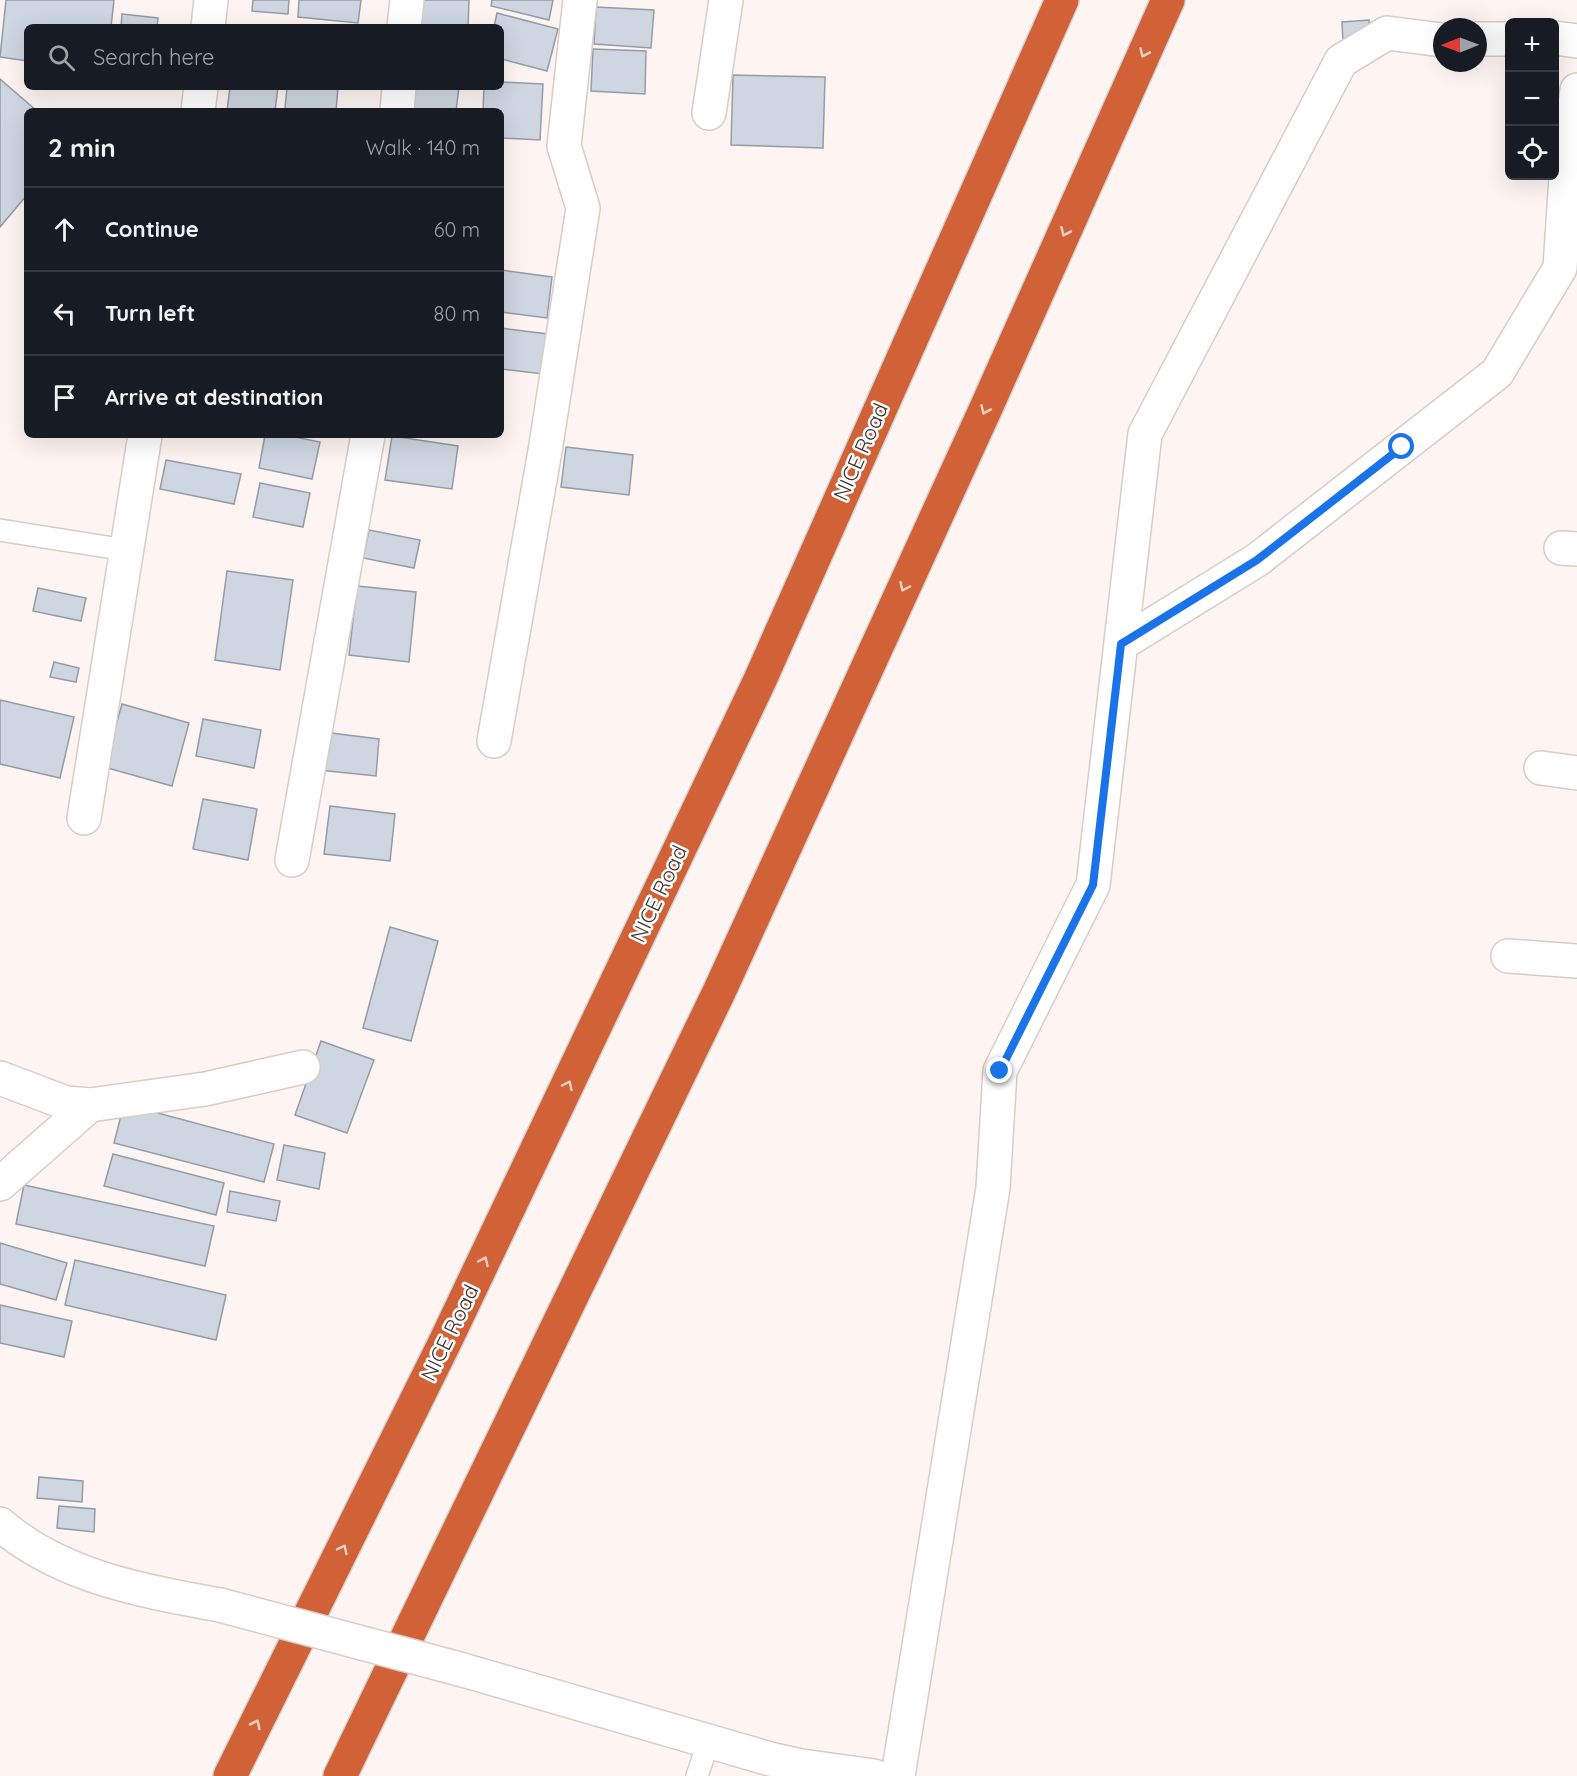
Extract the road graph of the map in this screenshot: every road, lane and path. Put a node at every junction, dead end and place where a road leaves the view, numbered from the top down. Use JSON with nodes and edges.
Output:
{"nodes":[{"id":1,"x":211,"y":0,"type":"edge"},
{"id":2,"x":406,"y":0,"type":"edge"},
{"id":3,"x":580,"y":0,"type":"edge"},
{"id":4,"x":726,"y":0,"type":"edge"},
{"id":5,"x":1062,"y":0,"type":"edge"},
{"id":6,"x":1168,"y":0,"type":"edge"},
{"id":7,"x":208,"y":24,"type":"edge"},
{"id":8,"x":404,"y":24,"type":"edge"},
{"id":9,"x":1433,"y":39,"type":"edge"},
{"id":10,"x":1487,"y":39,"type":"edge"},
{"id":11,"x":1505,"y":39,"type":"edge"},
{"id":12,"x":1559,"y":39,"type":"edge"},
{"id":13,"x":1577,"y":41,"type":"edge"},
{"id":14,"x":201,"y":90,"type":"edge"},
{"id":15,"x":399,"y":90,"type":"edge"},
{"id":16,"x":1577,"y":90,"type":"edge"},
{"id":17,"x":198,"y":108,"type":"edge"},
{"id":18,"x":397,"y":108,"type":"edge"},
{"id":19,"x":709,"y":113,"type":"dead end"},
{"id":20,"x":145,"y":438,"type":"edge"},
{"id":21,"x":367,"y":438,"type":"edge"},
{"id":22,"x":0,"y":531,"type":"edge"},
{"id":23,"x":126,"y":550,"type":"junction"},
{"id":24,"x":1121,"y":644,"type":"junction"},
{"id":25,"x":494,"y":741,"type":"dead end"},
{"id":26,"x":1541,"y":768,"type":"dead end"},
{"id":27,"x":1577,"y":773,"type":"edge"},
{"id":28,"x":84,"y":818,"type":"dead end"},
{"id":29,"x":292,"y":860,"type":"dead end"},
{"id":30,"x":1508,"y":956,"type":"dead end"},
{"id":31,"x":1577,"y":962,"type":"edge"},
{"id":32,"x":303,"y":1067,"type":"dead end"},
{"id":33,"x":0,"y":1078,"type":"edge"},
{"id":34,"x":90,"y":1105,"type":"junction"},
{"id":35,"x":0,"y":1184,"type":"edge"},
{"id":36,"x":0,"y":1524,"type":"edge"},
{"id":37,"x":709,"y":1741,"type":"junction"},
{"id":38,"x":230,"y":1776,"type":"edge"},
{"id":39,"x":340,"y":1776,"type":"edge"},
{"id":40,"x":697,"y":1776,"type":"edge"},
{"id":41,"x":874,"y":1776,"type":"edge"},
{"id":42,"x":898,"y":1776,"type":"edge"}],
"edges":[{"from":1,"to":7,"type":"street"},
{"from":2,"to":8,"type":"street"},
{"from":3,"to":25,"type":"street"},
{"from":4,"to":19,"type":"street"},
{"from":38,"to":5,"type":"highway","name":"NICE Road","one_way":true},
{"from":6,"to":39,"type":"highway","one_way":true},
{"from":9,"to":24,"type":"street"},
{"from":10,"to":11,"type":"street"},
{"from":12,"to":13,"type":"street"},
{"from":14,"to":17,"type":"street"},
{"from":15,"to":18,"type":"street"},
{"from":16,"to":24,"type":"street"},
{"from":20,"to":23,"type":"street"},
{"from":21,"to":29,"type":"street"},
{"from":22,"to":23,"type":"lane"},
{"from":23,"to":28,"type":"street"},
{"from":24,"to":42,"type":"street"},
{"from":26,"to":27,"type":"street"},
{"from":30,"to":31,"type":"street"},
{"from":32,"to":34,"type":"street"},
{"from":33,"to":34,"type":"street"},
{"from":34,"to":35,"type":"street"},
{"from":36,"to":37,"type":"street","bridge":true},
{"from":37,"to":40,"type":"lane"},
{"from":37,"to":41,"type":"street"}]}
